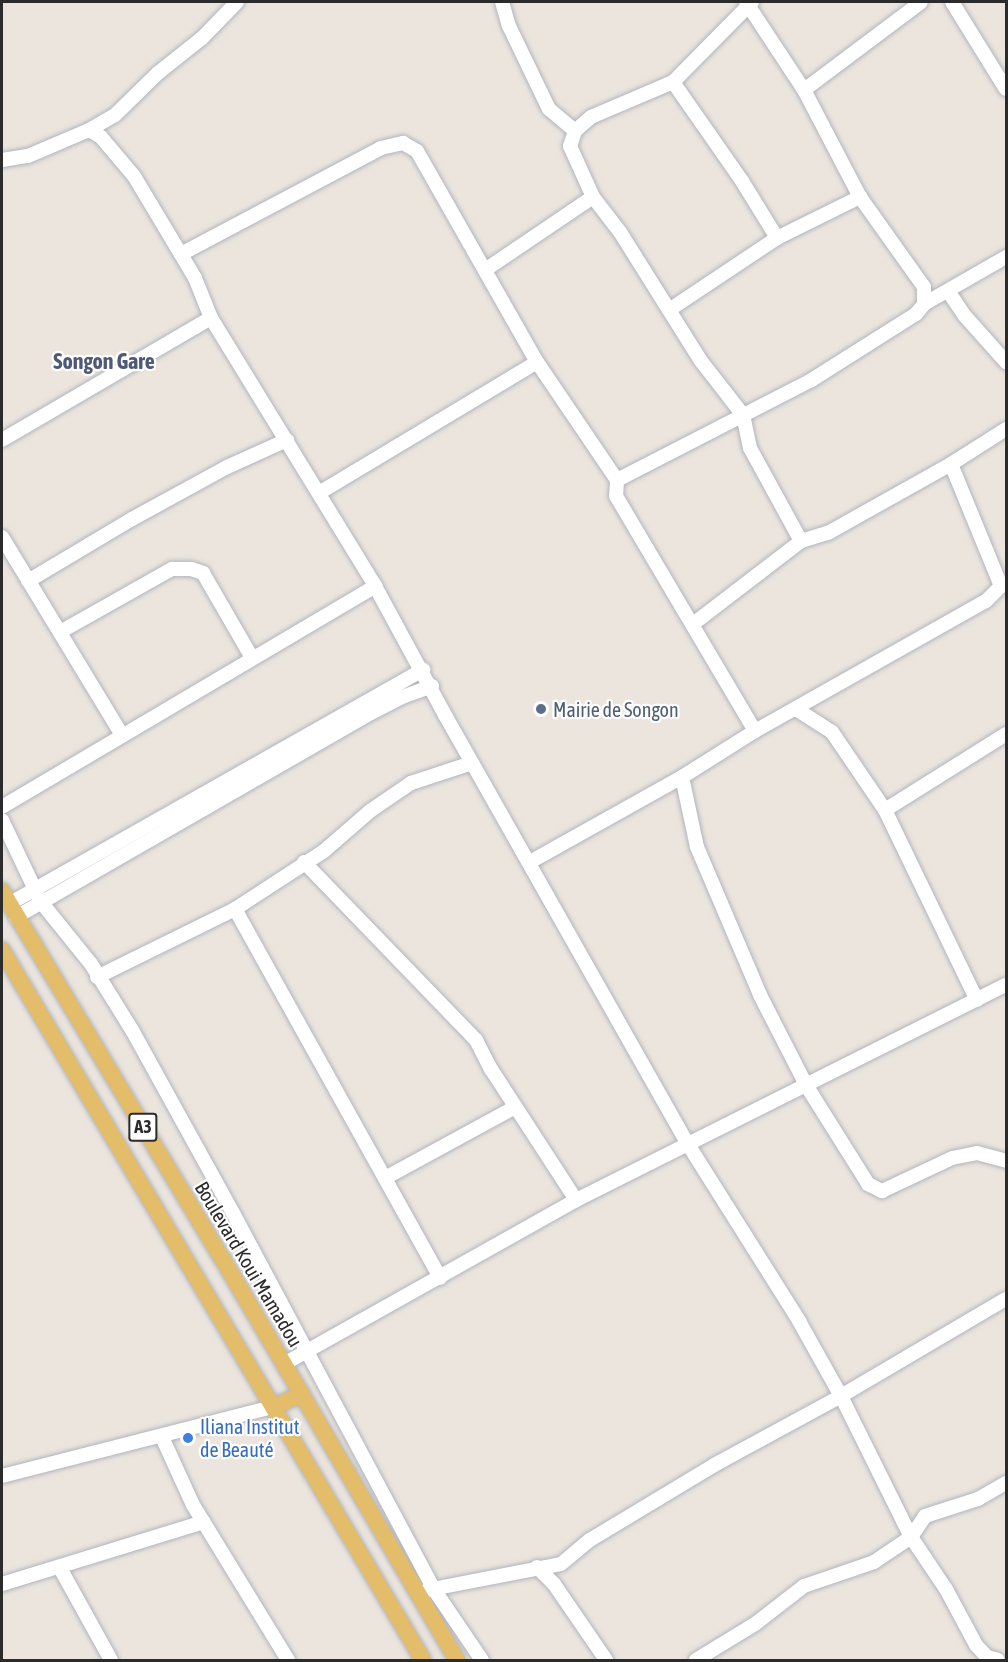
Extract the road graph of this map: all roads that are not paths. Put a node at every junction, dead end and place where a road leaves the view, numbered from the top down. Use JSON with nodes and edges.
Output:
{"nodes":[{"id":1,"x":237,"y":2,"type":"edge"},
{"id":2,"x":502,"y":2,"type":"edge"},
{"id":3,"x":921,"y":2,"type":"edge"},
{"id":4,"x":952,"y":2,"type":"edge"},
{"id":5,"x":748,"y":3,"type":"edge"},
{"id":6,"x":673,"y":82,"type":"junction"},
{"id":7,"x":1006,"y":88,"type":"edge"},
{"id":8,"x":804,"y":90,"type":"junction"},
{"id":9,"x":90,"y":130,"type":"junction"},
{"id":10,"x":575,"y":131,"type":"junction"},
{"id":11,"x":2,"y":160,"type":"edge"},
{"id":12,"x":860,"y":196,"type":"junction"},
{"id":13,"x":592,"y":197,"type":"junction"},
{"id":14,"x":777,"y":238,"type":"junction"},
{"id":15,"x":181,"y":254,"type":"junction"},
{"id":16,"x":1006,"y":257,"type":"edge"},
{"id":17,"x":485,"y":270,"type":"junction"},
{"id":18,"x":948,"y":291,"type":"junction"},
{"id":19,"x":924,"y":304,"type":"junction"},
{"id":20,"x":669,"y":310,"type":"junction"},
{"id":21,"x":211,"y":318,"type":"junction"},
{"id":22,"x":537,"y":362,"type":"junction"},
{"id":23,"x":1006,"y":362,"type":"edge"},
{"id":24,"x":744,"y":415,"type":"junction"},
{"id":25,"x":1006,"y":429,"type":"edge"},
{"id":26,"x":2,"y":440,"type":"edge"},
{"id":27,"x":286,"y":441,"type":"junction"},
{"id":28,"x":951,"y":464,"type":"junction"},
{"id":29,"x":616,"y":480,"type":"junction"},
{"id":30,"x":319,"y":493,"type":"junction"},
{"id":31,"x":2,"y":537,"type":"edge"},
{"id":32,"x":801,"y":542,"type":"junction"},
{"id":33,"x":28,"y":581,"type":"junction"},
{"id":34,"x":375,"y":586,"type":"junction"},
{"id":35,"x":1004,"y":590,"type":"edge"},
{"id":36,"x":693,"y":624,"type":"junction"},
{"id":37,"x":60,"y":632,"type":"junction"},
{"id":38,"x":252,"y":658,"type":"junction"},
{"id":39,"x":423,"y":670,"type":"junction"},
{"id":40,"x":432,"y":686,"type":"junction"},
{"id":41,"x":796,"y":709,"type":"junction"},
{"id":42,"x":755,"y":731,"type":"junction"},
{"id":43,"x":1006,"y":734,"type":"edge"},
{"id":44,"x":122,"y":735,"type":"junction"},
{"id":45,"x":472,"y":763,"type":"junction"},
{"id":46,"x":682,"y":777,"type":"junction"},
{"id":47,"x":2,"y":807,"type":"edge"},
{"id":48,"x":885,"y":810,"type":"junction"},
{"id":49,"x":2,"y":820,"type":"edge"},
{"id":50,"x":304,"y":862,"type":"junction"},
{"id":51,"x":530,"y":862,"type":"junction"},
{"id":52,"x":38,"y":895,"type":"junction"},
{"id":53,"x":9,"y":904,"type":"edge"},
{"id":54,"x":234,"y":909,"type":"junction"},
{"id":55,"x":2,"y":950,"type":"edge"},
{"id":56,"x":97,"y":977,"type":"junction"},
{"id":57,"x":1006,"y":985,"type":"edge"},
{"id":58,"x":977,"y":1000,"type":"junction"},
{"id":59,"x":806,"y":1085,"type":"junction"},
{"id":60,"x":516,"y":1107,"type":"junction"},
{"id":61,"x":689,"y":1146,"type":"junction"},
{"id":62,"x":1006,"y":1161,"type":"edge"},
{"id":63,"x":385,"y":1178,"type":"junction"},
{"id":64,"x":576,"y":1200,"type":"junction"},
{"id":65,"x":440,"y":1278,"type":"junction"},
{"id":66,"x":1006,"y":1299,"type":"edge"},
{"id":67,"x":306,"y":1354,"type":"junction"},
{"id":68,"x":284,"y":1364,"type":"junction"},
{"id":69,"x":302,"y":1394,"type":"junction"},
{"id":70,"x":841,"y":1396,"type":"junction"},
{"id":71,"x":273,"y":1407,"type":"junction"},
{"id":72,"x":162,"y":1437,"type":"junction"},
{"id":73,"x":2,"y":1476,"type":"edge"},
{"id":74,"x":1006,"y":1483,"type":"edge"},
{"id":75,"x":204,"y":1522,"type":"junction"},
{"id":76,"x":911,"y":1537,"type":"junction"},
{"id":77,"x":60,"y":1568,"type":"junction"},
{"id":78,"x":537,"y":1568,"type":"junction"},
{"id":79,"x":2,"y":1584,"type":"edge"},
{"id":80,"x":433,"y":1588,"type":"junction"},
{"id":81,"x":416,"y":1592,"type":"junction"},
{"id":82,"x":111,"y":1660,"type":"edge"},
{"id":83,"x":288,"y":1660,"type":"edge"},
{"id":84,"x":423,"y":1660,"type":"edge"},
{"id":85,"x":457,"y":1660,"type":"edge"},
{"id":86,"x":482,"y":1660,"type":"edge"},
{"id":87,"x":606,"y":1660,"type":"edge"},
{"id":88,"x":696,"y":1660,"type":"edge"},
{"id":89,"x":1000,"y":1660,"type":"edge"},
{"id":90,"x":1006,"y":1660,"type":"edge"}],
"edges":[{"from":1,"to":9,"type":"street"},
{"from":2,"to":10,"type":"street"},
{"from":3,"to":8,"type":"street"},
{"from":4,"to":7,"type":"street"},
{"from":5,"to":6,"type":"street"},
{"from":5,"to":8,"type":"street"},
{"from":6,"to":10,"type":"street"},
{"from":6,"to":14,"type":"street"},
{"from":8,"to":12,"type":"street"},
{"from":9,"to":11,"type":"street"},
{"from":9,"to":15,"type":"street"},
{"from":10,"to":13,"type":"street"},
{"from":12,"to":14,"type":"street"},
{"from":12,"to":19,"type":"street"},
{"from":13,"to":17,"type":"street"},
{"from":13,"to":20,"type":"street"},
{"from":14,"to":20,"type":"street"},
{"from":15,"to":17,"type":"street"},
{"from":15,"to":21,"type":"street"},
{"from":16,"to":18,"type":"street"},
{"from":17,"to":22,"type":"street"},
{"from":18,"to":19,"type":"street"},
{"from":18,"to":23,"type":"street"},
{"from":19,"to":24,"type":"street"},
{"from":20,"to":24,"type":"street"},
{"from":21,"to":26,"type":"street"},
{"from":21,"to":27,"type":"street"},
{"from":22,"to":29,"type":"street"},
{"from":22,"to":30,"type":"street"},
{"from":24,"to":29,"type":"street"},
{"from":24,"to":32,"type":"street"},
{"from":25,"to":28,"type":"street"},
{"from":27,"to":30,"type":"street"},
{"from":27,"to":33,"type":"street"},
{"from":28,"to":32,"type":"street"},
{"from":28,"to":35,"type":"street"},
{"from":29,"to":36,"type":"street"},
{"from":30,"to":34,"type":"street"},
{"from":31,"to":33,"type":"street"},
{"from":32,"to":36,"type":"street"},
{"from":33,"to":37,"type":"street"},
{"from":34,"to":38,"type":"street"},
{"from":34,"to":39,"type":"street"},
{"from":35,"to":41,"type":"street"},
{"from":36,"to":42,"type":"street"},
{"from":37,"to":38,"type":"street"},
{"from":37,"to":44,"type":"street"},
{"from":38,"to":44,"type":"street"},
{"from":39,"to":40,"type":"street"},
{"from":39,"to":52,"type":"street"},
{"from":40,"to":45,"type":"street"},
{"from":40,"to":52,"type":"street"},
{"from":41,"to":42,"type":"street"},
{"from":41,"to":48,"type":"street"},
{"from":42,"to":46,"type":"street"},
{"from":43,"to":48,"type":"street"},
{"from":44,"to":47,"type":"street"},
{"from":45,"to":50,"type":"street"},
{"from":45,"to":51,"type":"street"},
{"from":46,"to":51,"type":"street"},
{"from":46,"to":59,"type":"street"},
{"from":48,"to":58,"type":"street"},
{"from":49,"to":52,"type":"street"},
{"from":50,"to":54,"type":"street"},
{"from":50,"to":60,"type":"street"},
{"from":51,"to":61,"type":"street"},
{"from":52,"to":53,"type":"street"},
{"from":52,"to":56,"type":"street"},
{"from":53,"to":68,"type":"main road","name":"Boulevard Koui Mamadou","number":"A3"},
{"from":54,"to":56,"type":"street"},
{"from":54,"to":63,"type":"street"},
{"from":55,"to":71,"type":"main road","number":"A3"},
{"from":56,"to":67,"type":"street"},
{"from":57,"to":58,"type":"street"},
{"from":58,"to":59,"type":"street"},
{"from":59,"to":61,"type":"street"},
{"from":59,"to":62,"type":"street"},
{"from":60,"to":63,"type":"street"},
{"from":60,"to":64,"type":"street"},
{"from":61,"to":64,"type":"street"},
{"from":61,"to":70,"type":"street"},
{"from":63,"to":65,"type":"street"},
{"from":64,"to":65,"type":"street"},
{"from":65,"to":67,"type":"street"},
{"from":66,"to":70,"type":"street"},
{"from":67,"to":68,"type":"street"},
{"from":67,"to":80,"type":"street"},
{"from":68,"to":69,"type":"main road","name":"Boulevard Koui Mamadou","number":"A3"},
{"from":69,"to":71,"type":"main road"},
{"from":69,"to":81,"type":"main road","name":"Boulevard Koui Mamadou","number":"A3"},
{"from":70,"to":76,"type":"street"},
{"from":70,"to":78,"type":"street"},
{"from":71,"to":72,"type":"street"},
{"from":71,"to":84,"type":"main road","number":"A3"},
{"from":72,"to":73,"type":"street"},
{"from":72,"to":75,"type":"street"},
{"from":74,"to":76,"type":"street"},
{"from":75,"to":77,"type":"street"},
{"from":75,"to":83,"type":"street"},
{"from":76,"to":88,"type":"street"},
{"from":76,"to":89,"type":"street"},
{"from":77,"to":79,"type":"street"},
{"from":77,"to":82,"type":"street"},
{"from":78,"to":80,"type":"street"},
{"from":78,"to":87,"type":"street"},
{"from":80,"to":81,"type":"street"},
{"from":80,"to":86,"type":"street"},
{"from":81,"to":85,"type":"main road","name":"Boulevard Koui Mamadou","number":"A3"},
{"from":89,"to":90,"type":"street"}]}
